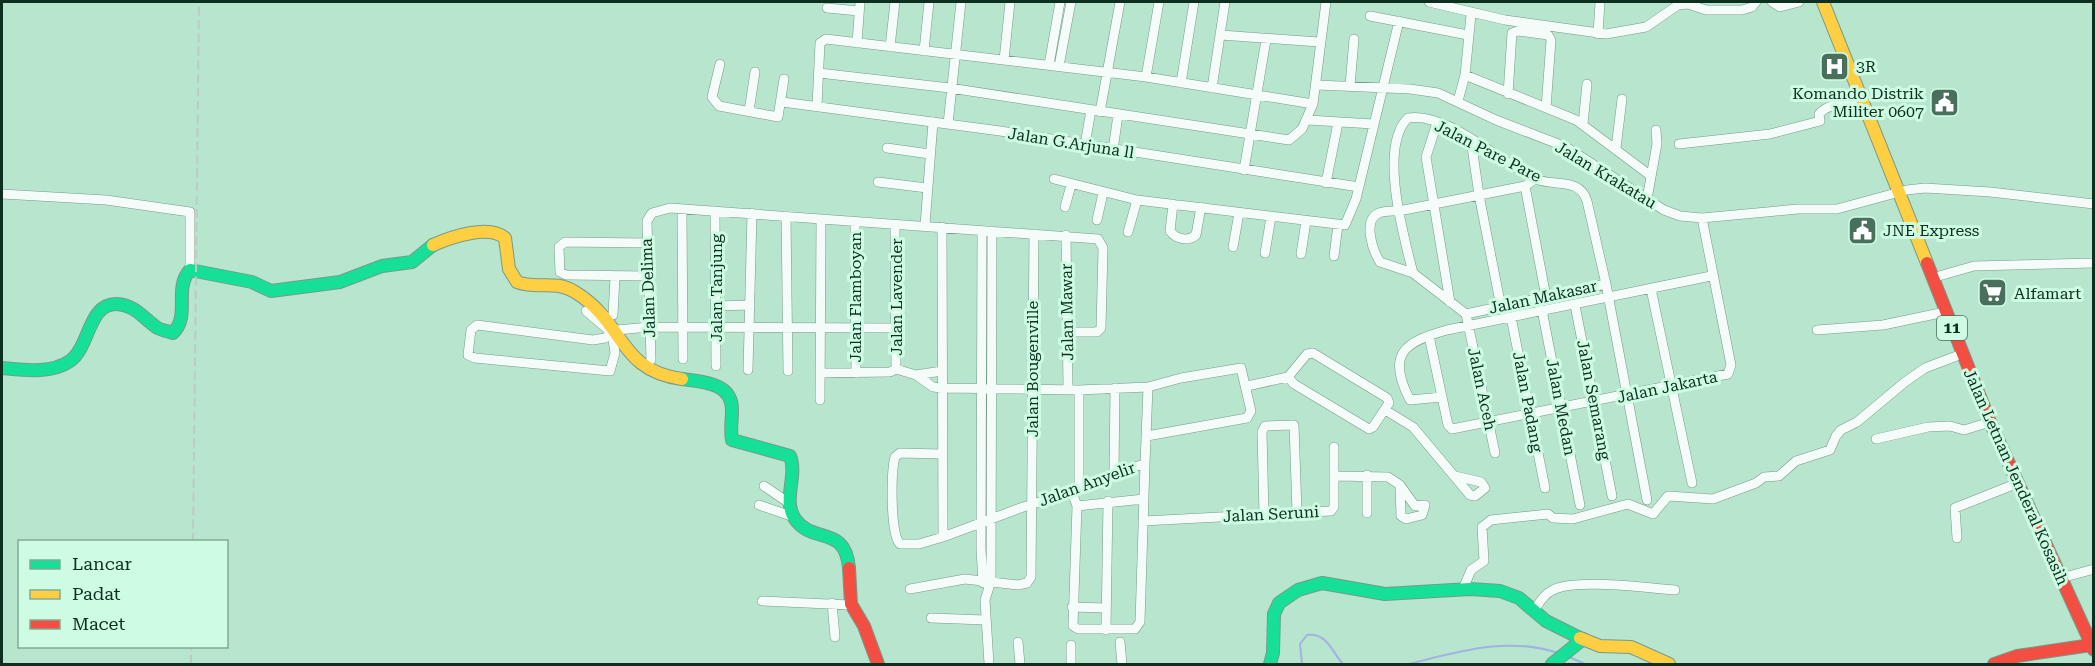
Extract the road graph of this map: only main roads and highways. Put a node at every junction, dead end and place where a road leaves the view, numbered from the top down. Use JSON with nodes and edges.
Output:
{"nodes":[{"id":1,"x":1822,"y":2,"type":"edge"},
{"id":2,"x":2,"y":368,"type":"edge"},
{"id":3,"x":1580,"y":645,"type":"junction"},
{"id":4,"x":2092,"y":648,"type":"edge"},
{"id":5,"x":1561,"y":662,"type":"edge"},
{"id":6,"x":878,"y":664,"type":"edge"},
{"id":7,"x":1270,"y":664,"type":"edge"},
{"id":8,"x":1669,"y":664,"type":"edge"},
{"id":9,"x":1994,"y":664,"type":"edge"}],
"edges":[{"from":1,"to":4,"type":"main road","name":"Jalan Letnan Jenderal Kosasih","number":"11"},
{"from":2,"to":6,"type":"main road"},
{"from":3,"to":5,"type":"main road"},
{"from":3,"to":7,"type":"main road"},
{"from":3,"to":8,"type":"main road"},
{"from":4,"to":9,"type":"main road"}]}
